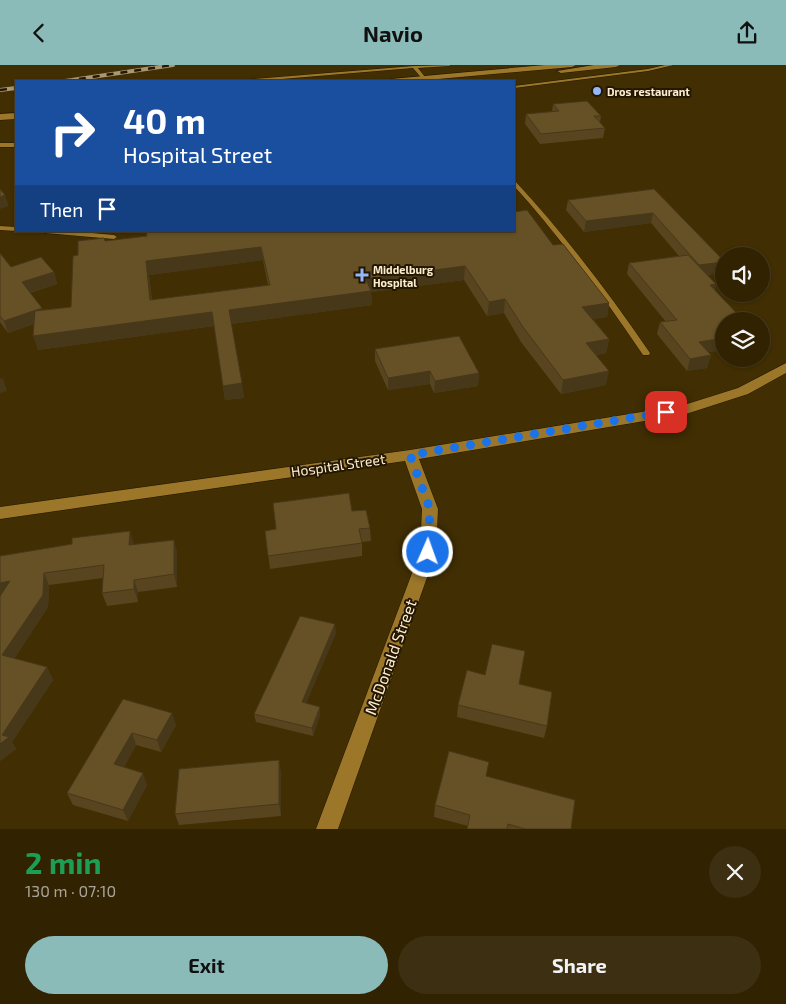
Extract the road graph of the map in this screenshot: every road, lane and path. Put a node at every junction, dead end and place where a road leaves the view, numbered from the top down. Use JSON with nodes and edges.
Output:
{"nodes":[{"id":1,"x":440,"y":65,"type":"edge"},
{"id":2,"x":449,"y":65,"type":"edge"},
{"id":3,"x":572,"y":65,"type":"edge"},
{"id":4,"x":616,"y":65,"type":"edge"},
{"id":5,"x":672,"y":65,"type":"edge"},
{"id":6,"x":415,"y":68,"type":"junction"},
{"id":7,"x":256,"y":80,"type":"edge"},
{"id":8,"x":384,"y":80,"type":"edge"},
{"id":9,"x":424,"y":80,"type":"edge"},
{"id":10,"x":458,"y":80,"type":"edge"},
{"id":11,"x":515,"y":87,"type":"edge"},
{"id":12,"x":15,"y":116,"type":"edge"},
{"id":13,"x":0,"y":117,"type":"edge"},
{"id":14,"x":0,"y":145,"type":"edge"},
{"id":15,"x":15,"y":145,"type":"edge"},
{"id":16,"x":515,"y":184,"type":"edge"},
{"id":17,"x":0,"y":228,"type":"edge"},
{"id":18,"x":15,"y":229,"type":"edge"},
{"id":19,"x":56,"y":232,"type":"edge"},
{"id":20,"x":114,"y":237,"type":"dead end"},
{"id":21,"x":646,"y":353,"type":"dead end"},
{"id":22,"x":786,"y":367,"type":"edge"},
{"id":23,"x":410,"y":455,"type":"junction"},
{"id":24,"x":0,"y":513,"type":"edge"},
{"id":25,"x":327,"y":829,"type":"edge"}],
"edges":[{"from":1,"to":2,"type":"lane"},
{"from":1,"to":6,"type":"lane"},
{"from":3,"to":10,"type":"street"},
{"from":4,"to":10,"type":"street"},
{"from":5,"to":11,"type":"lane"},
{"from":6,"to":7,"type":"lane"},
{"from":6,"to":8,"type":"street"},
{"from":6,"to":9,"type":"lane"},
{"from":6,"to":10,"type":"street"},
{"from":9,"to":10,"type":"street"},
{"from":12,"to":13,"type":"street"},
{"from":14,"to":15,"type":"lane"},
{"from":16,"to":21,"type":"lane"},
{"from":17,"to":18,"type":"lane"},
{"from":19,"to":20,"type":"lane"},
{"from":22,"to":23,"type":"street","name":"Hospital Street"},
{"from":23,"to":24,"type":"street","name":"Hospital Street"},
{"from":23,"to":25,"type":"street","name":"McDonald Street"}]}
